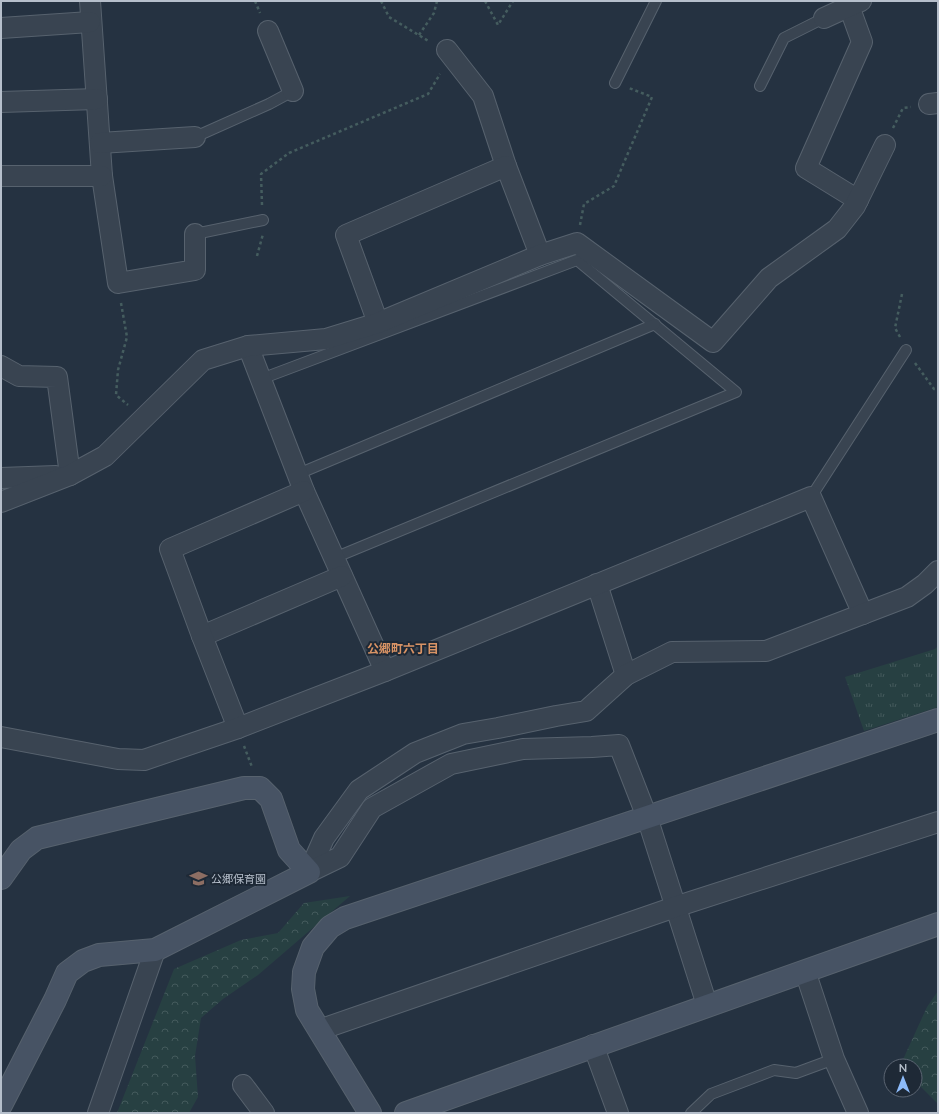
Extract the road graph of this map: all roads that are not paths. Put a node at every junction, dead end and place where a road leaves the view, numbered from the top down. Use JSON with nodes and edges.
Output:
{"nodes":[{"id":1,"x":90,"y":1,"type":"edge"},
{"id":2,"x":656,"y":1,"type":"edge"},
{"id":3,"x":855,"y":4,"type":"edge"},
{"id":4,"x":824,"y":18,"type":"joint"},
{"id":5,"x":90,"y":22,"type":"junction"},
{"id":6,"x":1,"y":28,"type":"edge"},
{"id":7,"x":268,"y":31,"type":"dead end"},
{"id":8,"x":436,"y":47,"type":"road end"},
{"id":9,"x":616,"y":83,"type":"road end"},
{"id":10,"x":760,"y":86,"type":"dead end"},
{"id":11,"x":293,"y":91,"type":"joint"},
{"id":12,"x":97,"y":99,"type":"junction"},
{"id":13,"x":1,"y":102,"type":"edge"},
{"id":14,"x":196,"y":137,"type":"joint"},
{"id":15,"x":100,"y":143,"type":"junction"},
{"id":16,"x":885,"y":145,"type":"road end"},
{"id":17,"x":506,"y":166,"type":"junction"},
{"id":18,"x":1,"y":176,"type":"edge"},
{"id":19,"x":102,"y":176,"type":"junction"},
{"id":20,"x":858,"y":200,"type":"junction"},
{"id":21,"x":263,"y":220,"type":"road end"},
{"id":22,"x":195,"y":234,"type":"joint"},
{"id":23,"x":540,"y":255,"type":"junction"},
{"id":24,"x":378,"y":323,"type":"junction"},
{"id":25,"x":655,"y":324,"type":"junction"},
{"id":26,"x":248,"y":346,"type":"junction"},
{"id":27,"x":906,"y":350,"type":"dead end"},
{"id":28,"x":1,"y":366,"type":"edge"},
{"id":29,"x":261,"y":378,"type":"junction"},
{"id":30,"x":70,"y":475,"type":"junction"},
{"id":31,"x":1,"y":478,"type":"edge"},
{"id":32,"x":301,"y":482,"type":"junction"},
{"id":33,"x":811,"y":497,"type":"junction"},
{"id":34,"x":1,"y":502,"type":"edge"},
{"id":35,"x":334,"y":558,"type":"junction"},
{"id":36,"x":938,"y":571,"type":"edge"},
{"id":37,"x":342,"y":576,"type":"junction"},
{"id":38,"x":597,"y":584,"type":"junction"},
{"id":39,"x":863,"y":614,"type":"junction"},
{"id":40,"x":202,"y":636,"type":"junction"},
{"id":41,"x":385,"y":671,"type":"junction"},
{"id":42,"x":626,"y":675,"type":"junction"},
{"id":43,"x":938,"y":720,"type":"edge"},
{"id":44,"x":238,"y":728,"type":"junction"},
{"id":45,"x":1,"y":737,"type":"edge"},
{"id":46,"x":647,"y":817,"type":"junction"},
{"id":47,"x":938,"y":822,"type":"edge"},
{"id":48,"x":308,"y":872,"type":"junction"},
{"id":49,"x":1,"y":878,"type":"edge"},
{"id":50,"x":675,"y":907,"type":"junction"},
{"id":51,"x":938,"y":924,"type":"edge"},
{"id":52,"x":155,"y":950,"type":"junction"},
{"id":53,"x":805,"y":971,"type":"junction"},
{"id":54,"x":707,"y":1005,"type":"junction"},
{"id":55,"x":319,"y":1030,"type":"junction"},
{"id":56,"x":593,"y":1046,"type":"junction"},
{"id":57,"x":834,"y":1059,"type":"junction"},
{"id":58,"x":243,"y":1084,"type":"dead end"},
{"id":59,"x":1,"y":1105,"type":"edge"},
{"id":60,"x":98,"y":1113,"type":"edge"},
{"id":61,"x":264,"y":1113,"type":"edge"},
{"id":62,"x":370,"y":1113,"type":"edge"},
{"id":63,"x":406,"y":1113,"type":"edge"},
{"id":64,"x":618,"y":1113,"type":"edge"},
{"id":65,"x":691,"y":1113,"type":"edge"},
{"id":66,"x":858,"y":1113,"type":"edge"}],
"edges":[{"from":1,"to":5,"type":"street"},
{"from":2,"to":9,"type":"lane"},
{"from":3,"to":4,"type":"street"},
{"from":3,"to":20,"type":"street"},
{"from":4,"to":10,"type":"lane"},
{"from":5,"to":6,"type":"street"},
{"from":5,"to":12,"type":"street"},
{"from":7,"to":11,"type":"street"},
{"from":8,"to":17,"type":"street"},
{"from":11,"to":14,"type":"lane"},
{"from":12,"to":13,"type":"street"},
{"from":12,"to":15,"type":"street"},
{"from":14,"to":15,"type":"street"},
{"from":15,"to":19,"type":"street"},
{"from":16,"to":20,"type":"street"},
{"from":17,"to":23,"type":"street"},
{"from":17,"to":24,"type":"street"},
{"from":18,"to":19,"type":"street"},
{"from":19,"to":22,"type":"street"},
{"from":20,"to":23,"type":"street"},
{"from":21,"to":22,"type":"lane"},
{"from":23,"to":24,"type":"street"},
{"from":24,"to":26,"type":"street"},
{"from":25,"to":29,"type":"lane"},
{"from":25,"to":32,"type":"lane"},
{"from":25,"to":35,"type":"lane"},
{"from":26,"to":29,"type":"street"},
{"from":26,"to":30,"type":"street"},
{"from":27,"to":33,"type":"lane"},
{"from":28,"to":30,"type":"street"},
{"from":29,"to":32,"type":"street"},
{"from":30,"to":31,"type":"street"},
{"from":30,"to":34,"type":"street"},
{"from":32,"to":35,"type":"street"},
{"from":32,"to":40,"type":"street"},
{"from":33,"to":38,"type":"street"},
{"from":33,"to":39,"type":"street"},
{"from":35,"to":37,"type":"street"},
{"from":36,"to":39,"type":"street"},
{"from":37,"to":40,"type":"street"},
{"from":37,"to":41,"type":"street"},
{"from":38,"to":41,"type":"street"},
{"from":38,"to":42,"type":"street"},
{"from":39,"to":42,"type":"street"},
{"from":40,"to":44,"type":"street"},
{"from":41,"to":44,"type":"street"},
{"from":42,"to":48,"type":"street"},
{"from":43,"to":46,"type":"street"},
{"from":44,"to":45,"type":"street"},
{"from":46,"to":48,"type":"street"},
{"from":46,"to":50,"type":"street"},
{"from":46,"to":55,"type":"street"},
{"from":47,"to":50,"type":"street"},
{"from":48,"to":49,"type":"street"},
{"from":48,"to":52,"type":"street"},
{"from":50,"to":54,"type":"street"},
{"from":50,"to":55,"type":"street"},
{"from":51,"to":53,"type":"street"},
{"from":52,"to":59,"type":"street"},
{"from":52,"to":60,"type":"street"},
{"from":53,"to":54,"type":"street"},
{"from":53,"to":57,"type":"street"},
{"from":54,"to":56,"type":"street"},
{"from":55,"to":62,"type":"street"},
{"from":56,"to":63,"type":"street"},
{"from":56,"to":64,"type":"street"},
{"from":57,"to":65,"type":"lane"},
{"from":57,"to":66,"type":"street"},
{"from":58,"to":61,"type":"street"}]}
